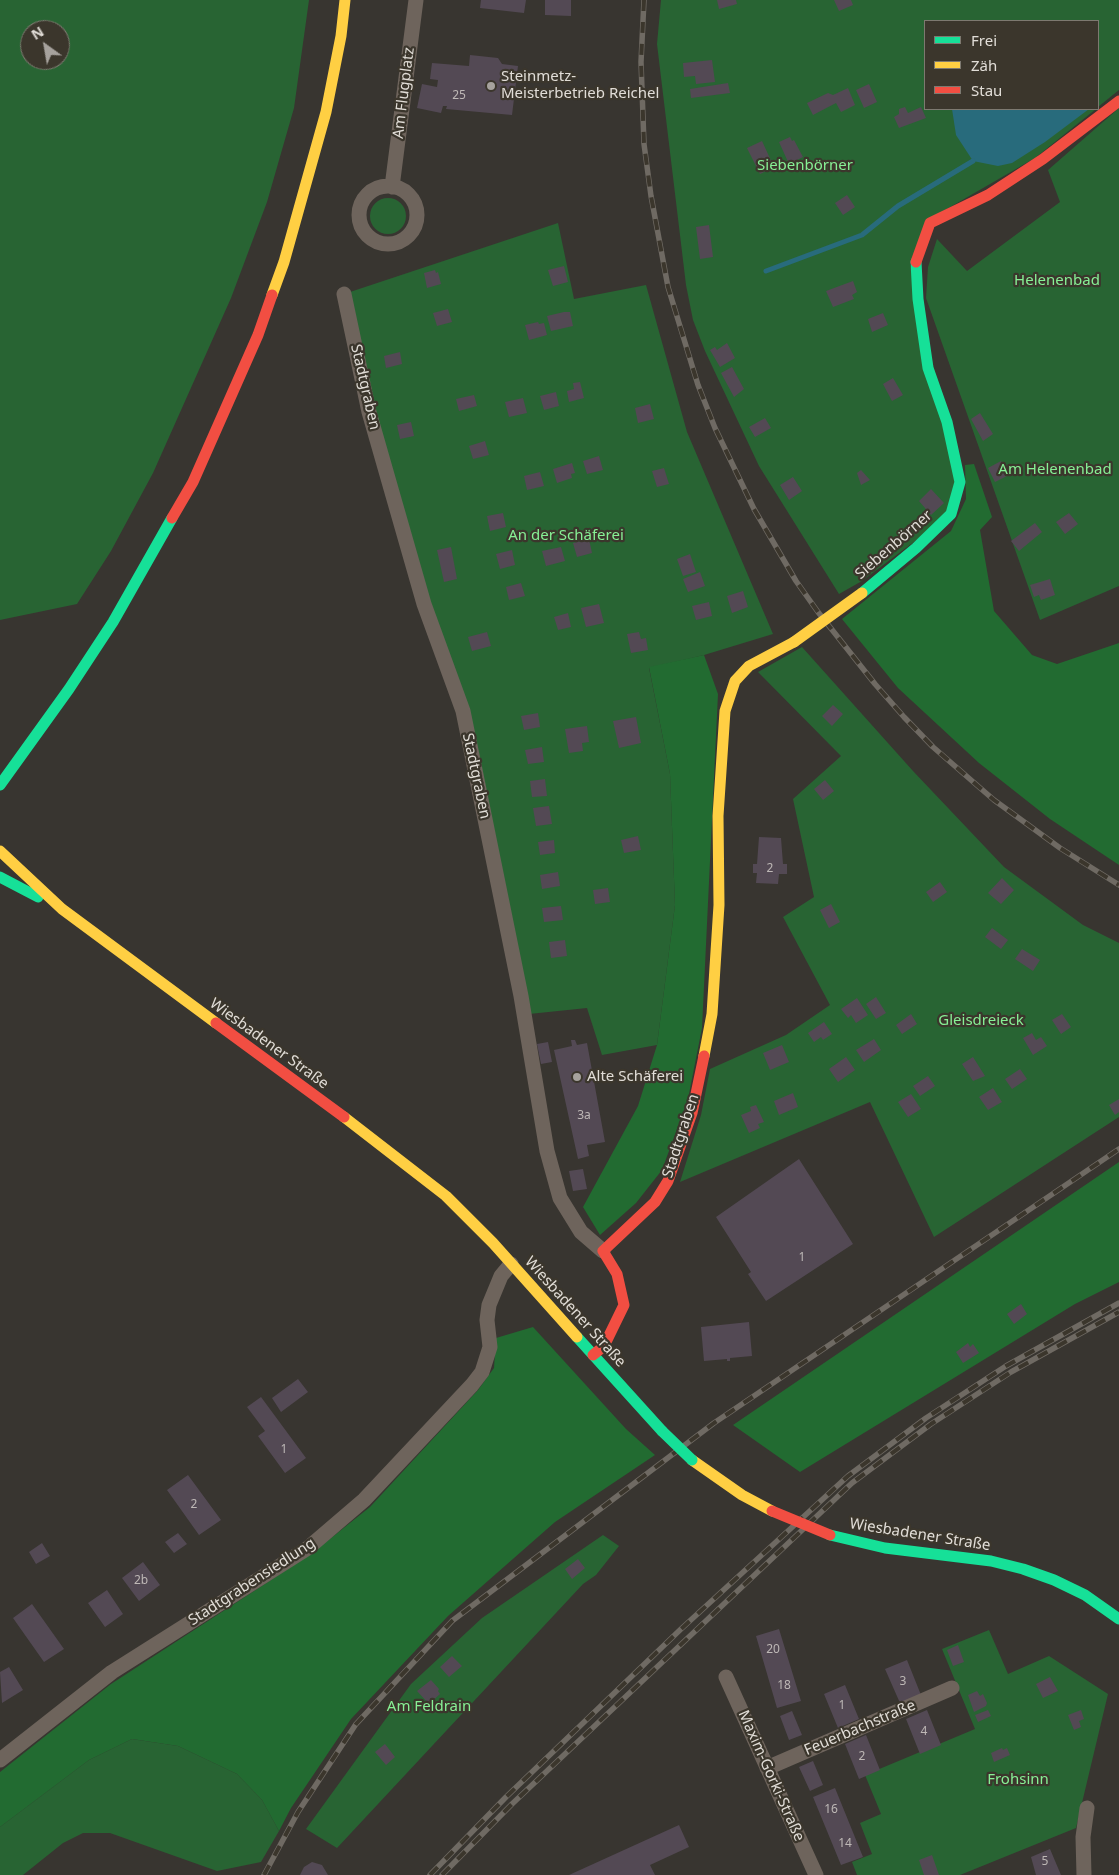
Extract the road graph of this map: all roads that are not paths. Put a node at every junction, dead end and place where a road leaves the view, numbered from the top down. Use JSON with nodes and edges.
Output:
{"nodes":[{"id":1,"x":345,"y":0,"type":"edge"},
{"id":2,"x":416,"y":0,"type":"edge"},
{"id":3,"x":1119,"y":100,"type":"edge"},
{"id":4,"x":392,"y":187,"type":"dead end"},
{"id":5,"x":344,"y":294,"type":"dead end"},
{"id":6,"x":794,"y":642,"type":"joint"},
{"id":7,"x":0,"y":784,"type":"edge"},
{"id":8,"x":0,"y":851,"type":"edge"},
{"id":9,"x":0,"y":877,"type":"edge"},
{"id":10,"x":62,"y":910,"type":"junction"},
{"id":11,"x":603,"y":1251,"type":"junction"},
{"id":12,"x":511,"y":1264,"type":"junction"},
{"id":13,"x":593,"y":1355,"type":"junction"},
{"id":14,"x":1119,"y":1619,"type":"edge"},
{"id":15,"x":726,"y":1676,"type":"dead end"},
{"id":16,"x":952,"y":1688,"type":"dead end"},
{"id":17,"x":0,"y":1760,"type":"edge"},
{"id":18,"x":767,"y":1768,"type":"junction"},
{"id":19,"x":1087,"y":1808,"type":"dead end"},
{"id":20,"x":816,"y":1875,"type":"edge"},
{"id":21,"x":1084,"y":1875,"type":"edge"}],
"edges":[{"from":1,"to":7,"type":"main road"},
{"from":2,"to":4,"type":"street","name":"Am Flugplatz"},
{"from":3,"to":6,"type":"main road","name":"Siebenbörner","bridge":true},
{"from":5,"to":11,"type":"street","name":"Stadtgraben"},
{"from":6,"to":11,"type":"main road","name":"Stadtgraben"},
{"from":8,"to":10,"type":"main road","name":"Wiesbadener Straße"},
{"from":9,"to":10,"type":"main road","name":"Wiesbadener Straße"},
{"from":10,"to":12,"type":"main road","name":"Wiesbadener Straße"},
{"from":11,"to":13,"type":"main road","name":"Stadtgraben"},
{"from":12,"to":13,"type":"main road","name":"Wiesbadener Straße"},
{"from":12,"to":17,"type":"street","name":"Stadtgrabensiedlung"},
{"from":13,"to":14,"type":"main road","name":"Wiesbadener Straße","bridge":true},
{"from":15,"to":18,"type":"street","name":"Maxim-Gorki-Straße"},
{"from":16,"to":18,"type":"street","name":"Feuerbachstraße"},
{"from":18,"to":20,"type":"street","name":"Maxim-Gorki-Straße"},
{"from":19,"to":21,"type":"street"}]}
